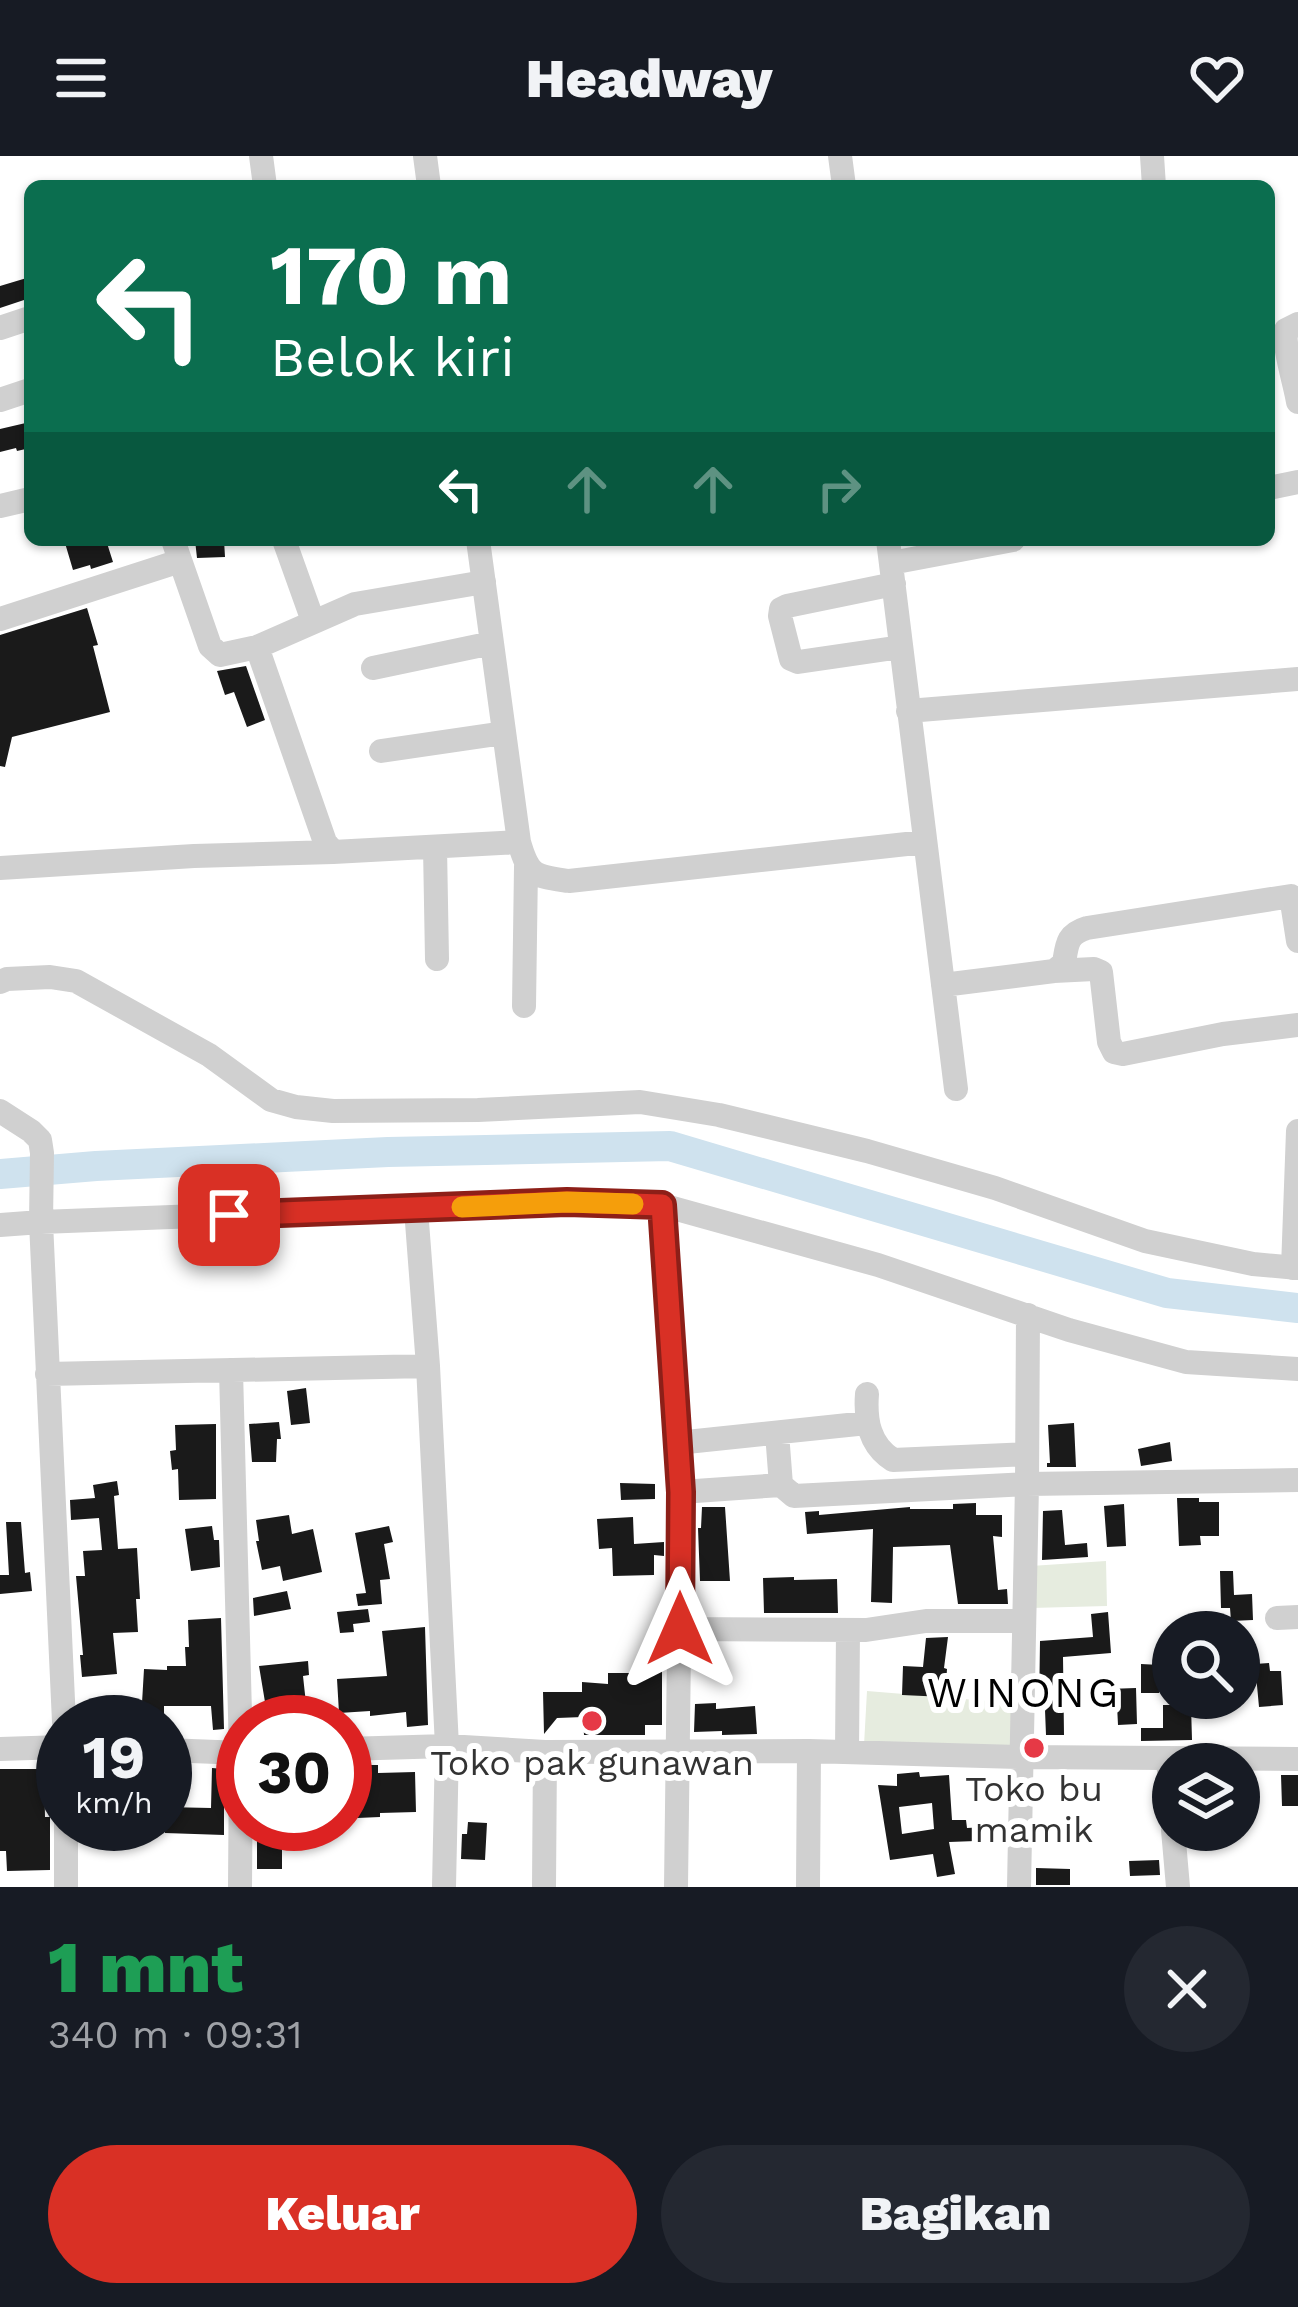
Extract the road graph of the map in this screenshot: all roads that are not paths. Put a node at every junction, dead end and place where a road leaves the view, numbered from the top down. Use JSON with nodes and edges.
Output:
{"nodes":[{"id":1,"x":1298,"y":324,"type":"edge"},
{"id":2,"x":1298,"y":402,"type":"edge"},
{"id":3,"x":286,"y":546,"type":"edge"},
{"id":4,"x":479,"y":546,"type":"edge"},
{"id":5,"x":980,"y":546,"type":"edge"},
{"id":6,"x":176,"y":551,"type":"edge"},
{"id":7,"x":891,"y":562,"type":"edge"},
{"id":8,"x":484,"y":582,"type":"junction"},
{"id":9,"x":0,"y":619,"type":"edge"},
{"id":10,"x":313,"y":621,"type":"junction"},
{"id":11,"x":492,"y":643,"type":"junction"},
{"id":12,"x":257,"y":647,"type":"junction"},
{"id":13,"x":901,"y":647,"type":"junction"},
{"id":14,"x":373,"y":668,"type":"dead end"},
{"id":15,"x":1298,"y":679,"type":"edge"},
{"id":16,"x":908,"y":711,"type":"junction"},
{"id":17,"x":504,"y":734,"type":"junction"},
{"id":18,"x":381,"y":751,"type":"dead end"},
{"id":19,"x":926,"y":842,"type":"junction"},
{"id":20,"x":435,"y":847,"type":"junction"},
{"id":21,"x":333,"y":852,"type":"junction"},
{"id":22,"x":523,"y":855,"type":"junction"},
{"id":23,"x":0,"y":868,"type":"edge"},
{"id":24,"x":1294,"y":895,"type":"edge"},
{"id":25,"x":1298,"y":941,"type":"edge"},
{"id":26,"x":437,"y":959,"type":"dead end"},
{"id":27,"x":1054,"y":971,"type":"junction"},
{"id":28,"x":0,"y":982,"type":"edge"},
{"id":29,"x":943,"y":985,"type":"junction"},
{"id":30,"x":524,"y":1006,"type":"dead end"},
{"id":31,"x":1298,"y":1025,"type":"edge"},
{"id":32,"x":956,"y":1088,"type":"dead end"},
{"id":33,"x":0,"y":1111,"type":"edge"},
{"id":34,"x":1298,"y":1132,"type":"edge"},
{"id":35,"x":662,"y":1205,"type":"junction"},
{"id":36,"x":416,"y":1209,"type":"junction"},
{"id":37,"x":41,"y":1222,"type":"junction"},
{"id":38,"x":0,"y":1225,"type":"edge"},
{"id":39,"x":1296,"y":1268,"type":"edge"},
{"id":40,"x":1028,"y":1315,"type":"junction"},
{"id":41,"x":428,"y":1366,"type":"junction"},
{"id":42,"x":231,"y":1370,"type":"junction"},
{"id":43,"x":1298,"y":1370,"type":"edge"},
{"id":44,"x":47,"y":1374,"type":"junction"},
{"id":45,"x":867,"y":1394,"type":"dead end"},
{"id":46,"x":868,"y":1423,"type":"junction"},
{"id":47,"x":777,"y":1432,"type":"junction"},
{"id":48,"x":677,"y":1443,"type":"junction"},
{"id":49,"x":1028,"y":1454,"type":"junction"},
{"id":50,"x":1298,"y":1480,"type":"edge"},
{"id":51,"x":1028,"y":1484,"type":"junction"},
{"id":52,"x":781,"y":1486,"type":"junction"},
{"id":53,"x":681,"y":1492,"type":"junction"},
{"id":54,"x":1024,"y":1621,"type":"junction"},
{"id":55,"x":680,"y":1629,"type":"junction"},
{"id":56,"x":848,"y":1630,"type":"junction"},
{"id":57,"x":63,"y":1695,"type":"edge"},
{"id":58,"x":240,"y":1695,"type":"edge"},
{"id":59,"x":447,"y":1746,"type":"junction"},
{"id":60,"x":36,"y":1748,"type":"edge"},
{"id":61,"x":372,"y":1748,"type":"edge"},
{"id":62,"x":0,"y":1749,"type":"edge"},
{"id":63,"x":679,"y":1750,"type":"junction"},
{"id":64,"x":809,"y":1751,"type":"junction"},
{"id":65,"x":545,"y":1752,"type":"junction"},
{"id":66,"x":847,"y":1752,"type":"junction"},
{"id":67,"x":1021,"y":1757,"type":"junction"},
{"id":68,"x":1152,"y":1758,"type":"edge"},
{"id":69,"x":1260,"y":1759,"type":"edge"},
{"id":70,"x":1298,"y":1759,"type":"edge"},
{"id":71,"x":66,"y":1851,"type":"edge"},
{"id":72,"x":241,"y":1851,"type":"edge"},
{"id":73,"x":1175,"y":1851,"type":"edge"},
{"id":74,"x":66,"y":1887,"type":"edge"},
{"id":75,"x":240,"y":1887,"type":"edge"},
{"id":76,"x":445,"y":1887,"type":"edge"},
{"id":77,"x":544,"y":1887,"type":"edge"},
{"id":78,"x":676,"y":1887,"type":"edge"},
{"id":79,"x":808,"y":1887,"type":"edge"},
{"id":80,"x":1019,"y":1887,"type":"edge"},
{"id":81,"x":1178,"y":1887,"type":"edge"}],
"edges":[{"from":1,"to":2,"type":"street"},
{"from":3,"to":10,"type":"street"},
{"from":4,"to":8,"type":"street"},
{"from":5,"to":7,"type":"street"},
{"from":6,"to":9,"type":"street"},
{"from":6,"to":12,"type":"street"},
{"from":7,"to":13,"type":"street"},
{"from":7,"to":13,"type":"street"},
{"from":8,"to":10,"type":"street"},
{"from":8,"to":11,"type":"street"},
{"from":10,"to":12,"type":"street"},
{"from":11,"to":14,"type":"street"},
{"from":11,"to":17,"type":"street"},
{"from":12,"to":21,"type":"street"},
{"from":13,"to":16,"type":"street"},
{"from":15,"to":16,"type":"street"},
{"from":16,"to":19,"type":"street"},
{"from":17,"to":18,"type":"street"},
{"from":17,"to":22,"type":"street"},
{"from":19,"to":22,"type":"street"},
{"from":19,"to":29,"type":"street"},
{"from":20,"to":21,"type":"street"},
{"from":20,"to":22,"type":"street"},
{"from":20,"to":26,"type":"street"},
{"from":21,"to":23,"type":"street"},
{"from":22,"to":30,"type":"street"},
{"from":24,"to":25,"type":"street"},
{"from":24,"to":27,"type":"street"},
{"from":27,"to":29,"type":"street"},
{"from":27,"to":31,"type":"street"},
{"from":28,"to":39,"type":"street"},
{"from":29,"to":32,"type":"street"},
{"from":33,"to":37,"type":"street"},
{"from":34,"to":39,"type":"street"},
{"from":35,"to":36,"type":"street"},
{"from":35,"to":40,"type":"street"},
{"from":35,"to":48,"type":"street"},
{"from":36,"to":37,"type":"street"},
{"from":36,"to":41,"type":"street"},
{"from":37,"to":38,"type":"street"},
{"from":37,"to":44,"type":"street"},
{"from":40,"to":43,"type":"street"},
{"from":40,"to":49,"type":"street"},
{"from":41,"to":42,"type":"street"},
{"from":41,"to":59,"type":"street"},
{"from":42,"to":44,"type":"street"},
{"from":42,"to":58,"type":"street"},
{"from":44,"to":57,"type":"street"},
{"from":45,"to":46,"type":"street"},
{"from":46,"to":47,"type":"street"},
{"from":46,"to":49,"type":"street"},
{"from":47,"to":48,"type":"street"},
{"from":47,"to":52,"type":"street"},
{"from":48,"to":53,"type":"street"},
{"from":49,"to":51,"type":"street"},
{"from":50,"to":51,"type":"street"},
{"from":51,"to":52,"type":"street"},
{"from":51,"to":54,"type":"street"},
{"from":52,"to":53,"type":"street"},
{"from":53,"to":55,"type":"street"},
{"from":54,"to":56,"type":"street"},
{"from":54,"to":67,"type":"street"},
{"from":55,"to":56,"type":"street"},
{"from":55,"to":63,"type":"street"},
{"from":56,"to":66,"type":"street"},
{"from":59,"to":61,"type":"street"},
{"from":59,"to":65,"type":"street"},
{"from":59,"to":76,"type":"street"},
{"from":60,"to":62,"type":"street"},
{"from":63,"to":64,"type":"street"},
{"from":63,"to":65,"type":"street"},
{"from":63,"to":78,"type":"street"},
{"from":64,"to":66,"type":"street"},
{"from":64,"to":79,"type":"street"},
{"from":65,"to":77,"type":"street"},
{"from":66,"to":67,"type":"street"},
{"from":67,"to":68,"type":"street"},
{"from":67,"to":80,"type":"street"},
{"from":69,"to":70,"type":"street"},
{"from":71,"to":74,"type":"street"},
{"from":72,"to":75,"type":"street"},
{"from":73,"to":81,"type":"street"}]}
